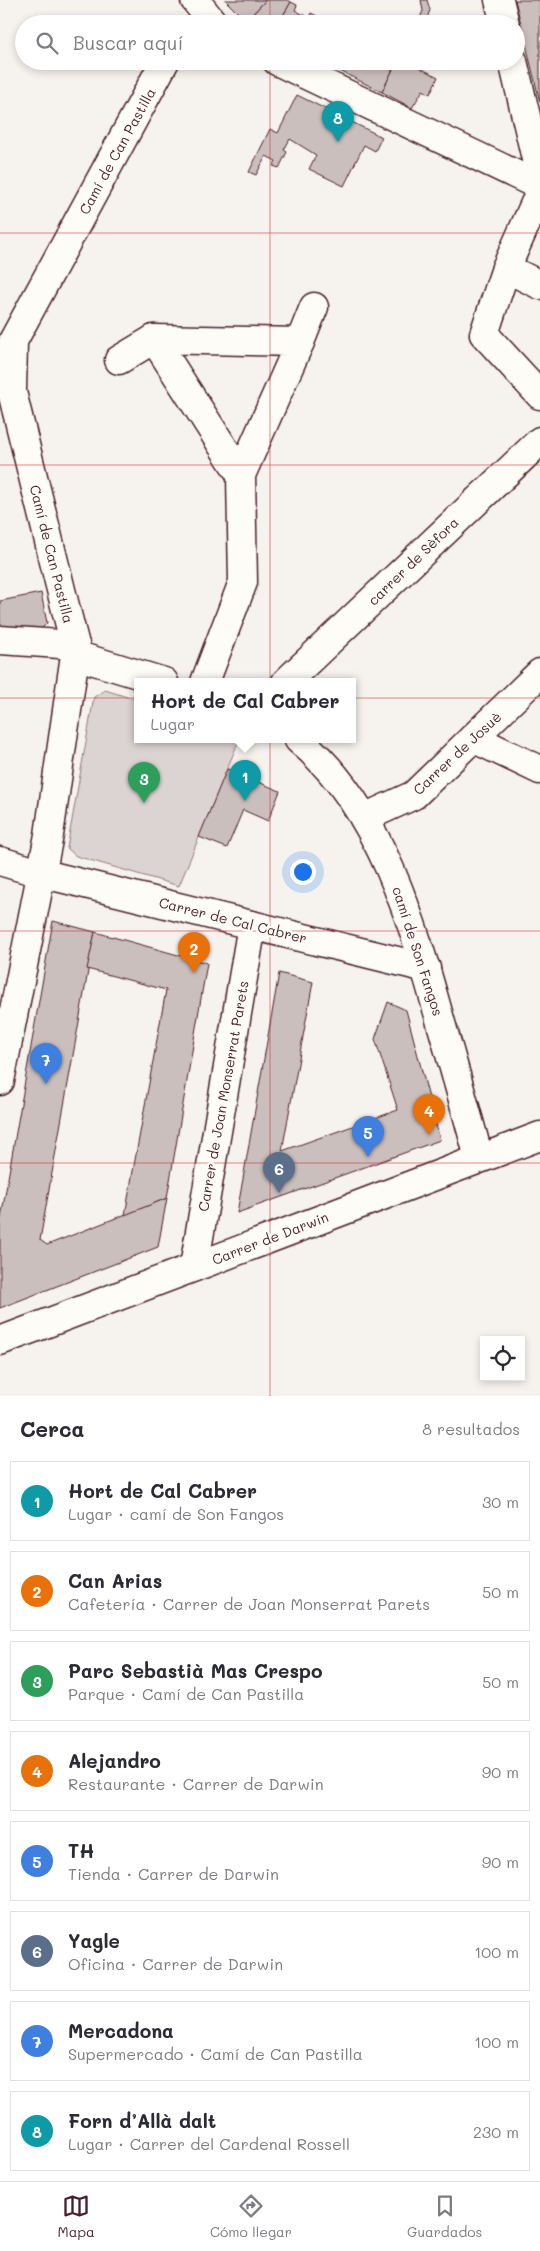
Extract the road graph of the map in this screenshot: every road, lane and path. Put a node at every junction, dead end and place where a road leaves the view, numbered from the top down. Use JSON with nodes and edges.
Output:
{"nodes":[{"id":1,"x":499,"y":0,"type":"edge"},
{"id":2,"x":503,"y":15,"type":"edge"},
{"id":3,"x":160,"y":70,"type":"edge"},
{"id":4,"x":296,"y":70,"type":"edge"},
{"id":5,"x":516,"y":70,"type":"edge"},
{"id":6,"x":540,"y":176,"type":"edge"},
{"id":7,"x":540,"y":186,"type":"edge"},
{"id":8,"x":540,"y":192,"type":"edge"},
{"id":9,"x":506,"y":268,"type":"junction"},
{"id":10,"x":540,"y":285,"type":"edge"},
{"id":11,"x":314,"y":307,"type":"dead end"},
{"id":12,"x":154,"y":339,"type":"junction"},
{"id":13,"x":300,"y":342,"type":"junction"},
{"id":14,"x":119,"y":360,"type":"dead end"},
{"id":15,"x":540,"y":395,"type":"edge"},
{"id":16,"x":540,"y":441,"type":"edge"},
{"id":17,"x":240,"y":475,"type":"junction"},
{"id":18,"x":0,"y":640,"type":"edge"},
{"id":19,"x":75,"y":650,"type":"junction"},
{"id":20,"x":540,"y":674,"type":"edge"},
{"id":21,"x":153,"y":678,"type":"edge"},
{"id":22,"x":207,"y":678,"type":"edge"},
{"id":23,"x":290,"y":678,"type":"edge"},
{"id":24,"x":474,"y":738,"type":"junction"},
{"id":25,"x":303,"y":743,"type":"edge"},
{"id":26,"x":540,"y":770,"type":"edge"},
{"id":27,"x":364,"y":818,"type":"junction"},
{"id":28,"x":0,"y":861,"type":"edge"},
{"id":29,"x":40,"y":873,"type":"junction"},
{"id":30,"x":252,"y":925,"type":"junction"},
{"id":31,"x":426,"y":968,"type":"junction"},
{"id":32,"x":0,"y":1082,"type":"edge"},
{"id":33,"x":540,"y":1136,"type":"edge"},
{"id":34,"x":479,"y":1158,"type":"junction"},
{"id":35,"x":194,"y":1267,"type":"junction"},
{"id":36,"x":0,"y":1341,"type":"edge"}],
"edges":[{"from":1,"to":2,"type":"street"},
{"from":3,"to":19,"type":"street","name":"Camí de Can Pastilla"},
{"from":4,"to":7,"type":"street"},
{"from":5,"to":6,"type":"street"},
{"from":8,"to":9,"type":"street"},
{"from":9,"to":10,"type":"street"},
{"from":9,"to":15,"type":"street"},
{"from":11,"to":13,"type":"street"},
{"from":12,"to":13,"type":"street"},
{"from":12,"to":14,"type":"street"},
{"from":12,"to":17,"type":"street"},
{"from":13,"to":17,"type":"street"},
{"from":16,"to":23,"type":"street","name":"carrer de Sèfora"},
{"from":17,"to":22,"type":"street"},
{"from":18,"to":19,"type":"street"},
{"from":19,"to":21,"type":"street"},
{"from":19,"to":29,"type":"street","name":"Camí de Can Pastilla"},
{"from":20,"to":24,"type":"street","name":"Carrer de Josuè"},
{"from":24,"to":26,"type":"street"},
{"from":24,"to":27,"type":"street","name":"Carrer de Josuè"},
{"from":25,"to":27,"type":"street","name":"camí de Son Fangos"},
{"from":27,"to":31,"type":"street","name":"camí de Son Fangos"},
{"from":28,"to":29,"type":"street","name":"Carrer de Cal Cabrer"},
{"from":29,"to":30,"type":"street","name":"Carrer de Cal Cabrer"},
{"from":29,"to":32,"type":"street","name":"Camí de Can Pastilla"},
{"from":30,"to":31,"type":"street","name":"Carrer de Cal Cabrer"},
{"from":30,"to":35,"type":"street","name":"Carrer de Joan Monserrat Parets"},
{"from":31,"to":34,"type":"street","name":"camí de Son Fangos"},
{"from":33,"to":34,"type":"street","name":"Carrer de Darwin"},
{"from":34,"to":35,"type":"street","name":"Carrer de Darwin"},
{"from":35,"to":36,"type":"street","name":"Carrer de Darwin"}]}
